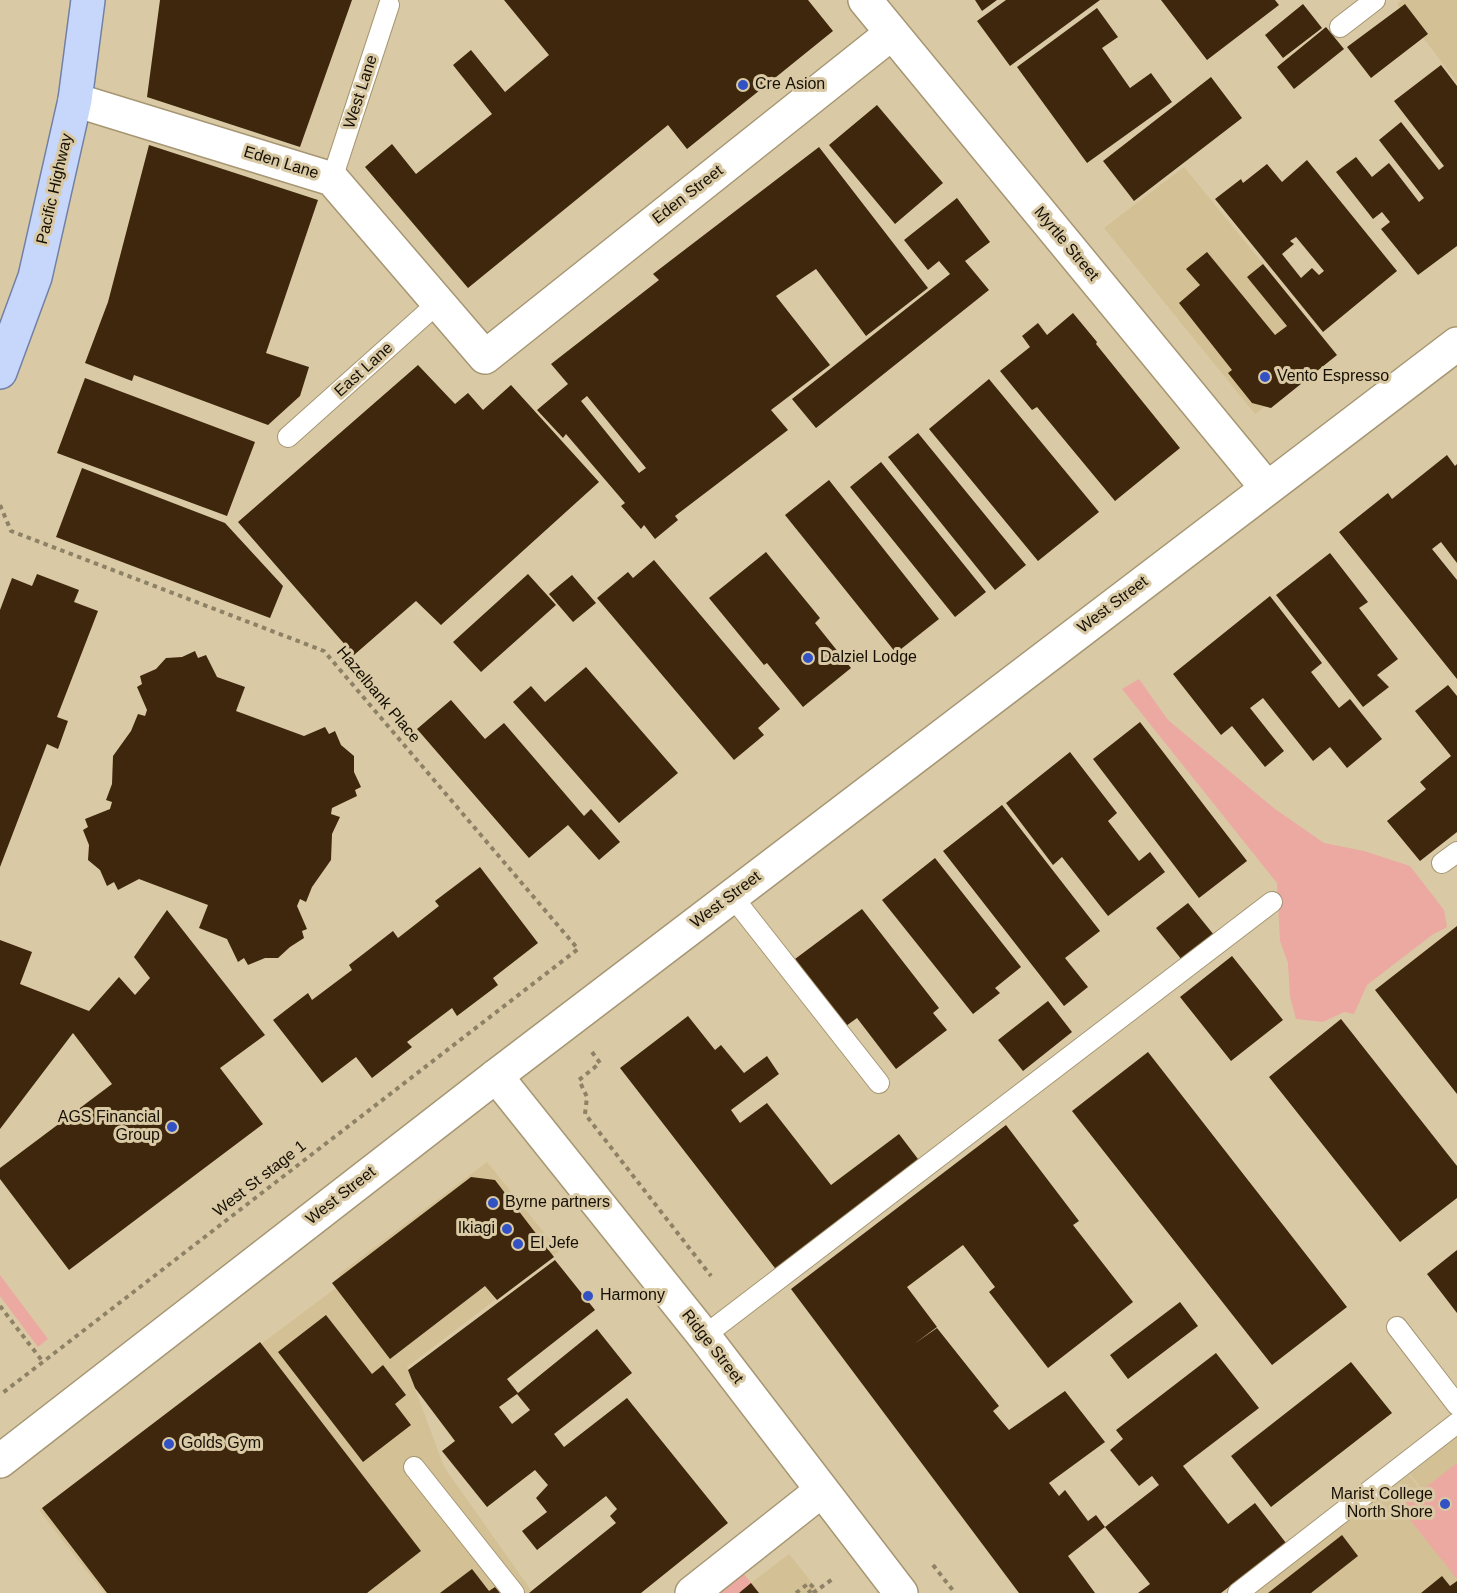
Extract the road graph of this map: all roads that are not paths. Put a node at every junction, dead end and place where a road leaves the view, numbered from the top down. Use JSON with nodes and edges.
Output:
{"nodes":[{"id":1,"x":88,"y":0,"type":"edge"},
{"id":2,"x":865,"y":0,"type":"edge"},
{"id":3,"x":1375,"y":0,"type":"edge"},
{"id":4,"x":389,"y":5,"type":"dead end"},
{"id":5,"x":1340,"y":27,"type":"dead end"},
{"id":6,"x":892,"y":33,"type":"junction"},
{"id":7,"x":75,"y":100,"type":"junction"},
{"id":8,"x":332,"y":179,"type":"junction"},
{"id":9,"x":439,"y":302,"type":"junction"},
{"id":10,"x":1457,"y":344,"type":"edge"},
{"id":11,"x":484,"y":357,"type":"joint"},
{"id":12,"x":0,"y":372,"type":"edge"},
{"id":13,"x":288,"y":437,"type":"dead end"},
{"id":14,"x":1267,"y":488,"type":"junction"},
{"id":15,"x":732,"y":896,"type":"junction"},
{"id":16,"x":1272,"y":902,"type":"dead end"},
{"id":17,"x":496,"y":1076,"type":"junction"},
{"id":18,"x":879,"y":1083,"type":"dead end"},
{"id":19,"x":1397,"y":1327,"type":"dead end"},
{"id":20,"x":704,"y":1336,"type":"junction"},
{"id":21,"x":1457,"y":1405,"type":"edge"},
{"id":22,"x":1457,"y":1424,"type":"edge"},
{"id":23,"x":0,"y":1461,"type":"edge"},
{"id":24,"x":414,"y":1467,"type":"dead end"},
{"id":25,"x":821,"y":1491,"type":"junction"},
{"id":26,"x":514,"y":1593,"type":"edge"},
{"id":27,"x":692,"y":1593,"type":"edge"},
{"id":28,"x":901,"y":1593,"type":"edge"},
{"id":29,"x":1238,"y":1593,"type":"edge"}],
"edges":[{"from":1,"to":7,"type":"main road","name":"Pacific Highway"},
{"from":2,"to":6,"type":"street","name":"Myrtle Street"},
{"from":3,"to":5,"type":"lane"},
{"from":4,"to":8,"type":"lane","name":"West Lane"},
{"from":6,"to":11,"type":"street","name":"Eden Street"},
{"from":6,"to":14,"type":"street","name":"Myrtle Street"},
{"from":7,"to":8,"type":"street","name":"Eden Lane"},
{"from":7,"to":12,"type":"main road","name":"Pacific Highway"},
{"from":8,"to":9,"type":"street","name":"Eden Lane"},
{"from":9,"to":11,"type":"street","name":"Eden Lane"},
{"from":9,"to":13,"type":"lane","name":"East Lane"},
{"from":10,"to":14,"type":"street","name":"West Street"},
{"from":14,"to":15,"type":"street","name":"West Street"},
{"from":15,"to":17,"type":"street","name":"West Street"},
{"from":15,"to":18,"type":"lane"},
{"from":16,"to":20,"type":"lane"},
{"from":17,"to":20,"type":"street","name":"Ridge Street"},
{"from":17,"to":23,"type":"street","name":"West Street"},
{"from":19,"to":21,"type":"lane"},
{"from":20,"to":25,"type":"street","name":"Ridge Street"},
{"from":22,"to":29,"type":"lane"},
{"from":24,"to":26,"type":"lane"},
{"from":25,"to":27,"type":"street"},
{"from":25,"to":28,"type":"street","name":"Ridge Street"}]}
